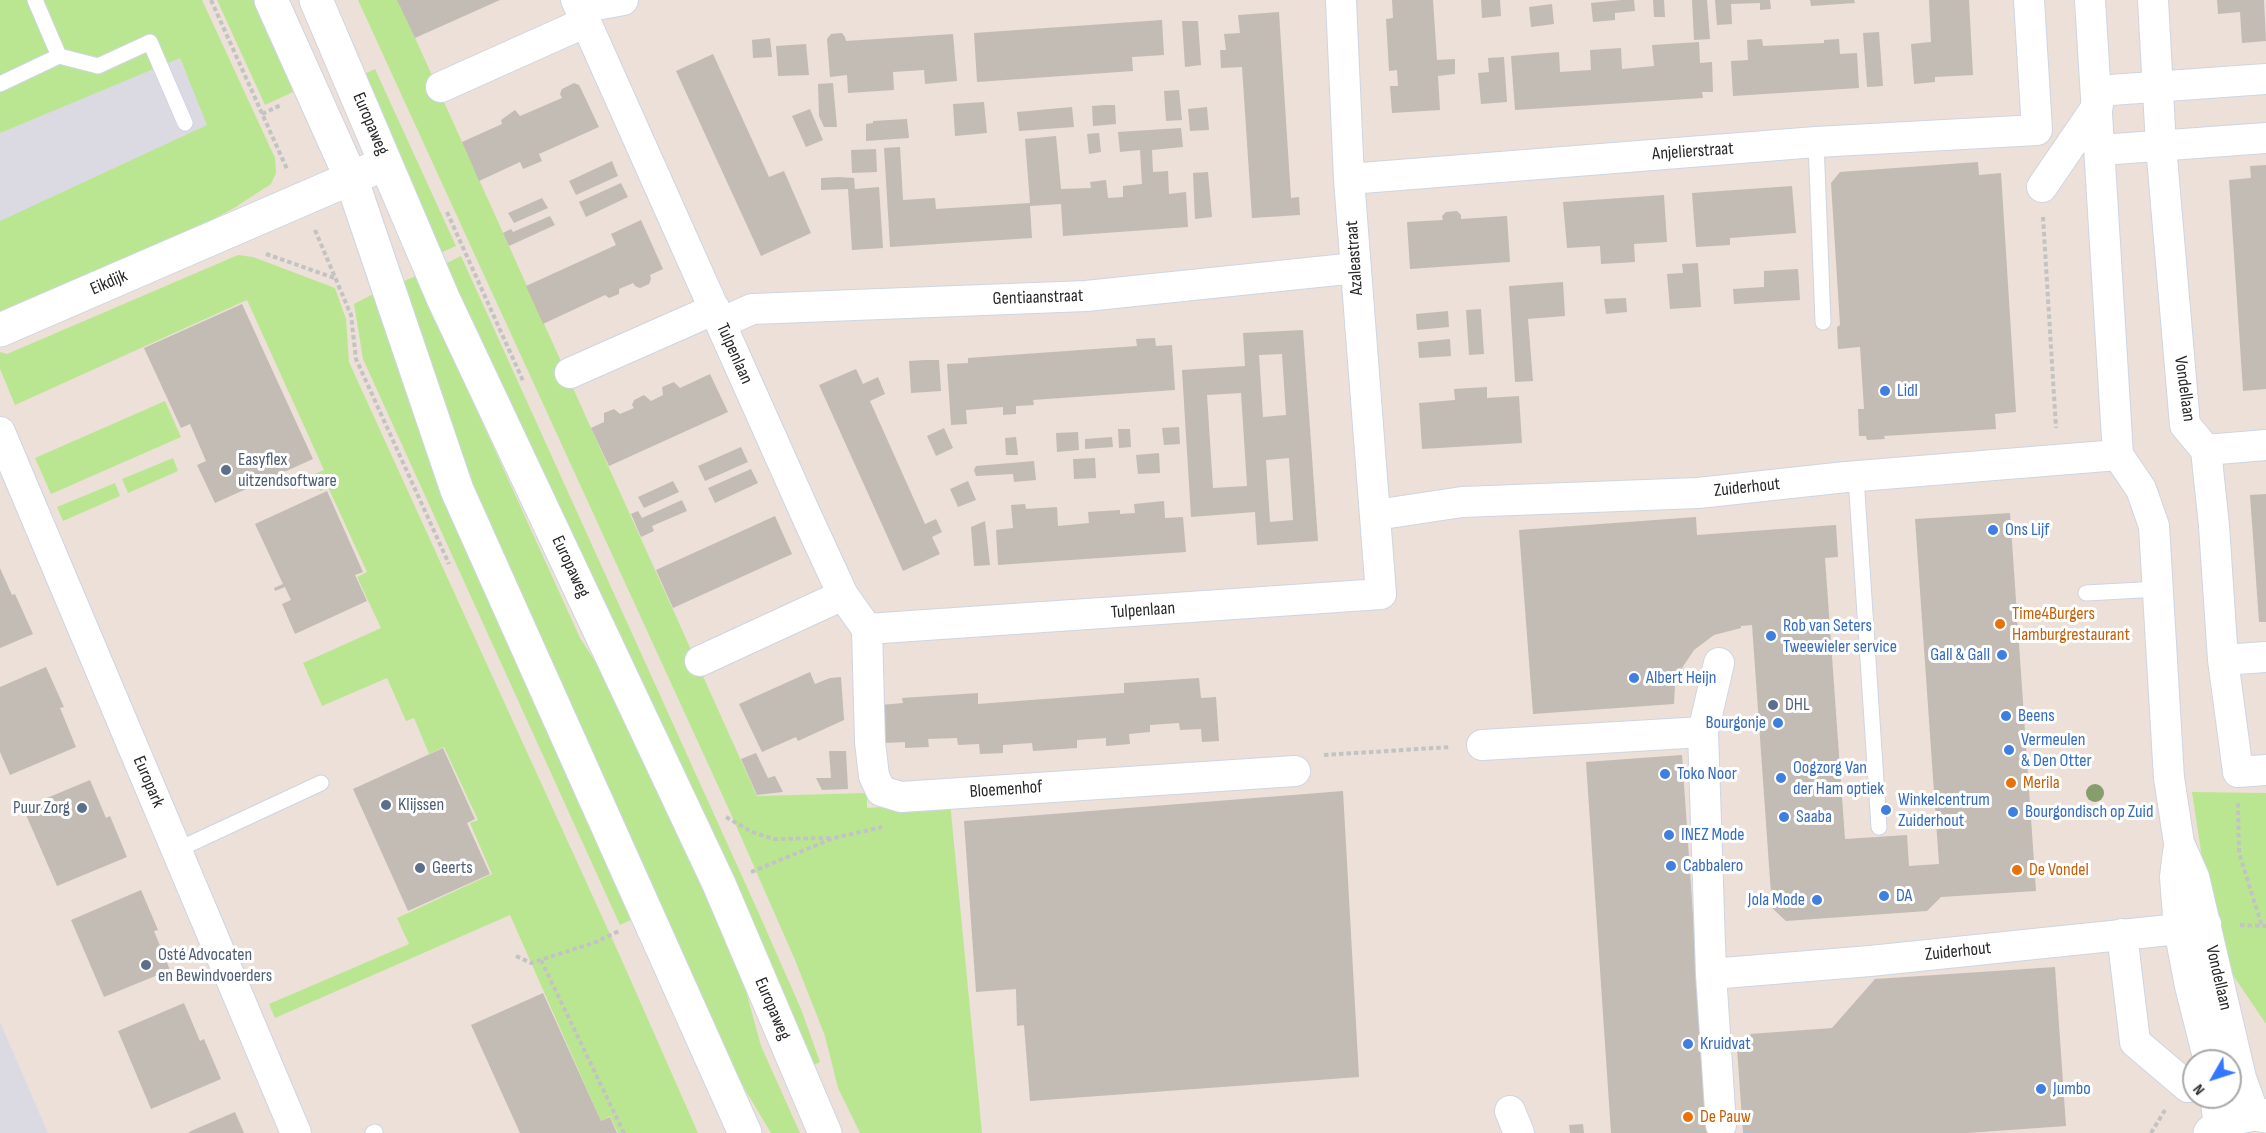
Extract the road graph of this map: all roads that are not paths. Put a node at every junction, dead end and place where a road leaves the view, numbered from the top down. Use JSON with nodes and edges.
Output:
{"nodes":[{"id":1,"x":35,"y":0,"type":"edge"},
{"id":2,"x":271,"y":0,"type":"edge"},
{"id":3,"x":316,"y":0,"type":"edge"},
{"id":4,"x":623,"y":0,"type":"edge"},
{"id":5,"x":1341,"y":0,"type":"edge"},
{"id":6,"x":2029,"y":0,"type":"edge"},
{"id":7,"x":2090,"y":0,"type":"edge"},
{"id":8,"x":2153,"y":0,"type":"edge"},
{"id":9,"x":581,"y":10,"type":"edge"},
{"id":10,"x":59,"y":56,"type":"junction"},
{"id":11,"x":2266,"y":79,"type":"edge"},
{"id":12,"x":0,"y":84,"type":"edge"},
{"id":13,"x":441,"y":87,"type":"dead end"},
{"id":14,"x":2157,"y":88,"type":"junction"},
{"id":15,"x":2098,"y":98,"type":"junction"},
{"id":16,"x":185,"y":123,"type":"dead end"},
{"id":17,"x":2266,"y":138,"type":"edge"},
{"id":18,"x":1816,"y":142,"type":"junction"},
{"id":19,"x":2161,"y":146,"type":"junction"},
{"id":20,"x":2101,"y":150,"type":"junction"},
{"id":21,"x":386,"y":162,"type":"junction"},
{"id":22,"x":351,"y":178,"type":"junction"},
{"id":23,"x":1349,"y":179,"type":"junction"},
{"id":24,"x":2042,"y":187,"type":"road end"},
{"id":25,"x":1356,"y":268,"type":"junction"},
{"id":26,"x":718,"y":316,"type":"junction"},
{"id":27,"x":1823,"y":322,"type":"dead end"},
{"id":28,"x":0,"y":330,"type":"edge"},
{"id":29,"x":570,"y":373,"type":"dead end"},
{"id":30,"x":0,"y":432,"type":"edge"},
{"id":31,"x":2266,"y":445,"type":"edge"},
{"id":32,"x":2205,"y":450,"type":"junction"},
{"id":33,"x":2118,"y":455,"type":"junction"},
{"id":34,"x":1856,"y":477,"type":"junction"},
{"id":35,"x":1376,"y":515,"type":"junction"},
{"id":36,"x":2158,"y":589,"type":"junction"},
{"id":37,"x":2086,"y":593,"type":"dead end"},
{"id":38,"x":843,"y":595,"type":"junction"},
{"id":39,"x":867,"y":629,"type":"junction"},
{"id":40,"x":2266,"y":657,"type":"edge"},
{"id":41,"x":2223,"y":660,"type":"junction"},
{"id":42,"x":700,"y":661,"type":"dead end"},
{"id":43,"x":1719,"y":663,"type":"dead end"},
{"id":44,"x":1703,"y":732,"type":"junction"},
{"id":45,"x":1482,"y":745,"type":"road end"},
{"id":46,"x":1305,"y":763,"type":"road end"},
{"id":47,"x":2252,"y":771,"type":"edge"},
{"id":48,"x":321,"y":783,"type":"dead end"},
{"id":49,"x":1879,"y":827,"type":"dead end"},
{"id":50,"x":177,"y":850,"type":"junction"},
{"id":51,"x":2192,"y":926,"type":"junction"},
{"id":52,"x":2122,"y":934,"type":"junction"},
{"id":53,"x":1711,"y":974,"type":"junction"},
{"id":54,"x":2206,"y":1049,"type":"edge"},
{"id":55,"x":2208,"y":1110,"type":"edge"},
{"id":56,"x":2260,"y":1115,"type":"edge"},
{"id":57,"x":1721,"y":1125,"type":"dead end"},
{"id":58,"x":296,"y":1133,"type":"edge"},
{"id":59,"x":745,"y":1133,"type":"edge"},
{"id":60,"x":825,"y":1133,"type":"edge"}],
"edges":[{"from":1,"to":10,"type":"lane"},
{"from":2,"to":22,"type":"street"},
{"from":3,"to":21,"type":"street","name":"Europaweg"},
{"from":4,"to":9,"type":"street"},
{"from":5,"to":23,"type":"street","name":"Azaleastraat"},
{"from":6,"to":18,"type":"street","name":"Anjelierstraat"},
{"from":7,"to":15,"type":"street"},
{"from":8,"to":14,"type":"street","name":"Vondellaan"},
{"from":9,"to":13,"type":"street"},
{"from":9,"to":26,"type":"street","name":"Tulpenlaan"},
{"from":10,"to":12,"type":"lane"},
{"from":10,"to":16,"type":"lane"},
{"from":11,"to":14,"type":"street"},
{"from":14,"to":15,"type":"street"},
{"from":14,"to":19,"type":"street","name":"Vondellaan"},
{"from":15,"to":20,"type":"street"},
{"from":15,"to":24,"type":"street"},
{"from":17,"to":19,"type":"street"},
{"from":18,"to":23,"type":"street","name":"Anjelierstraat"},
{"from":18,"to":27,"type":"lane"},
{"from":19,"to":20,"type":"street"},
{"from":19,"to":32,"type":"street","name":"Vondellaan"},
{"from":20,"to":33,"type":"street"},
{"from":21,"to":22,"type":"street","name":"Eikdijk"},
{"from":21,"to":60,"type":"street","name":"Europaweg"},
{"from":22,"to":28,"type":"street","name":"Eikdijk"},
{"from":22,"to":59,"type":"street"},
{"from":23,"to":25,"type":"street","name":"Azaleastraat"},
{"from":25,"to":26,"type":"street","name":"Gentiaanstraat"},
{"from":25,"to":35,"type":"street","name":"Azaleastraat"},
{"from":26,"to":29,"type":"street","name":"Tulpenlaan"},
{"from":26,"to":38,"type":"street","name":"Tulpenlaan"},
{"from":30,"to":50,"type":"street","name":"Europark"},
{"from":31,"to":32,"type":"street"},
{"from":32,"to":41,"type":"street"},
{"from":33,"to":34,"type":"street","name":"Zuiderhout"},
{"from":33,"to":36,"type":"street","name":"Vondellaan"},
{"from":34,"to":35,"type":"street","name":"Zuiderhout"},
{"from":34,"to":49,"type":"lane"},
{"from":35,"to":39,"type":"street","name":"Tulpenlaan"},
{"from":36,"to":37,"type":"lane"},
{"from":36,"to":51,"type":"street","name":"Vondellaan"},
{"from":38,"to":39,"type":"street","name":"Tulpenlaan"},
{"from":38,"to":42,"type":"street"},
{"from":39,"to":46,"type":"street","name":"Bloemenhof"},
{"from":40,"to":41,"type":"street"},
{"from":41,"to":47,"type":"street"},
{"from":43,"to":44,"type":"street"},
{"from":44,"to":45,"type":"street"},
{"from":44,"to":53,"type":"street"},
{"from":48,"to":50,"type":"lane"},
{"from":50,"to":58,"type":"street","name":"Europark"},
{"from":51,"to":52,"type":"street","name":"Zuiderhout"},
{"from":51,"to":54,"type":"street","name":"Vondellaan"},
{"from":51,"to":56,"type":"street","name":"Vondellaan"},
{"from":52,"to":53,"type":"street","name":"Zuiderhout"},
{"from":52,"to":55,"type":"street"},
{"from":53,"to":57,"type":"street"},
{"from":55,"to":56,"type":"street"}]}
